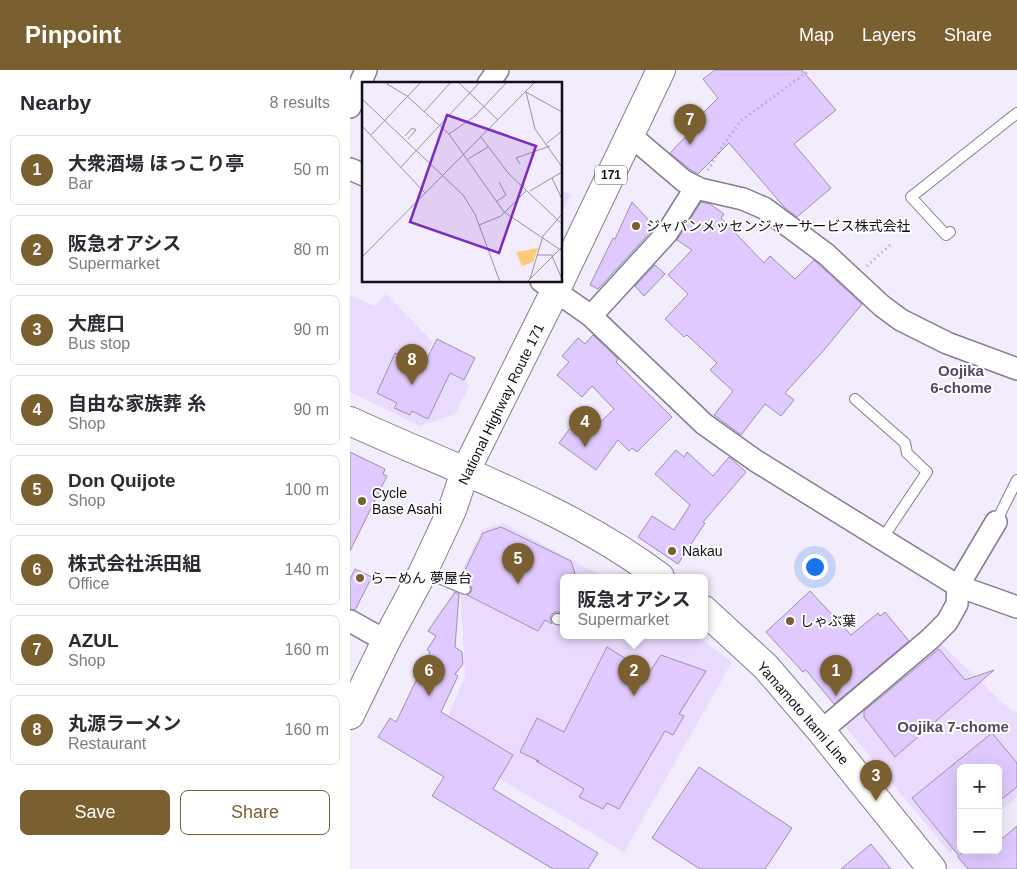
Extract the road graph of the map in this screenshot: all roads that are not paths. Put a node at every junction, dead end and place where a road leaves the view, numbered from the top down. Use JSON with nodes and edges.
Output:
{"nodes":[{"id":1,"x":366,"y":70,"type":"edge"},
{"id":2,"x":498,"y":70,"type":"edge"},
{"id":3,"x":662,"y":70,"type":"edge"},
{"id":4,"x":489,"y":82,"type":"edge"},
{"id":5,"x":350,"y":106,"type":"edge"},
{"id":6,"x":1017,"y":113,"type":"edge"},
{"id":7,"x":630,"y":135,"type":"junction"},
{"id":8,"x":350,"y":169,"type":"edge"},
{"id":9,"x":362,"y":174,"type":"edge"},
{"id":10,"x":696,"y":187,"type":"junction"},
{"id":11,"x":950,"y":232,"type":"dead end"},
{"id":12,"x":562,"y":267,"type":"edge"},
{"id":13,"x":554,"y":283,"type":"edge"},
{"id":14,"x":591,"y":316,"type":"junction"},
{"id":15,"x":1017,"y":369,"type":"edge"},
{"id":16,"x":855,"y":400,"type":"dead end"},
{"id":17,"x":350,"y":421,"type":"edge"},
{"id":18,"x":465,"y":472,"type":"junction"},
{"id":19,"x":1017,"y":480,"type":"edge"},
{"id":20,"x":996,"y":522,"type":"joint"},
{"id":21,"x":882,"y":539,"type":"junction"},
{"id":22,"x":423,"y":572,"type":"junction"},
{"id":23,"x":656,"y":574,"type":"edge"},
{"id":24,"x":958,"y":586,"type":"junction"},
{"id":25,"x":465,"y":589,"type":"dead end"},
{"id":26,"x":1017,"y":607,"type":"edge"},
{"id":27,"x":708,"y":614,"type":"edge"},
{"id":28,"x":350,"y":621,"type":"edge"},
{"id":29,"x":386,"y":641,"type":"junction"},
{"id":30,"x":350,"y":715,"type":"edge"},
{"id":31,"x":821,"y":731,"type":"junction"},
{"id":32,"x":932,"y":869,"type":"edge"}],
"edges":[{"from":1,"to":5,"type":"street"},
{"from":2,"to":4,"type":"street"},
{"from":3,"to":7,"type":"main road","name":"National Highway Route 171","number":"171"},
{"from":6,"to":11,"type":"lane"},
{"from":7,"to":10,"type":"street"},
{"from":7,"to":12,"type":"main road","name":"National Highway Route 171","number":"171"},
{"from":8,"to":9,"type":"street"},
{"from":10,"to":14,"type":"street"},
{"from":10,"to":15,"type":"street"},
{"from":13,"to":14,"type":"street"},
{"from":13,"to":18,"type":"main road","name":"National Highway Route 171","number":"171"},
{"from":14,"to":21,"type":"street"},
{"from":16,"to":21,"type":"lane"},
{"from":17,"to":18,"type":"main road"},
{"from":18,"to":22,"type":"main road","name":"National Highway Route 171","number":"171"},
{"from":18,"to":23,"type":"main road"},
{"from":19,"to":20,"type":"lane"},
{"from":20,"to":24,"type":"street"},
{"from":21,"to":24,"type":"street"},
{"from":22,"to":25,"type":"lane"},
{"from":22,"to":29,"type":"main road","name":"National Highway Route 171","number":"171"},
{"from":24,"to":26,"type":"street"},
{"from":24,"to":31,"type":"street"},
{"from":27,"to":31,"type":"main road","name":"Yamamoto Itami Line"},
{"from":28,"to":29,"type":"street"},
{"from":29,"to":30,"type":"main road","name":"National Highway Route 171","number":"171"},
{"from":31,"to":32,"type":"main road","name":"Yamamoto Itami Line"}]}
